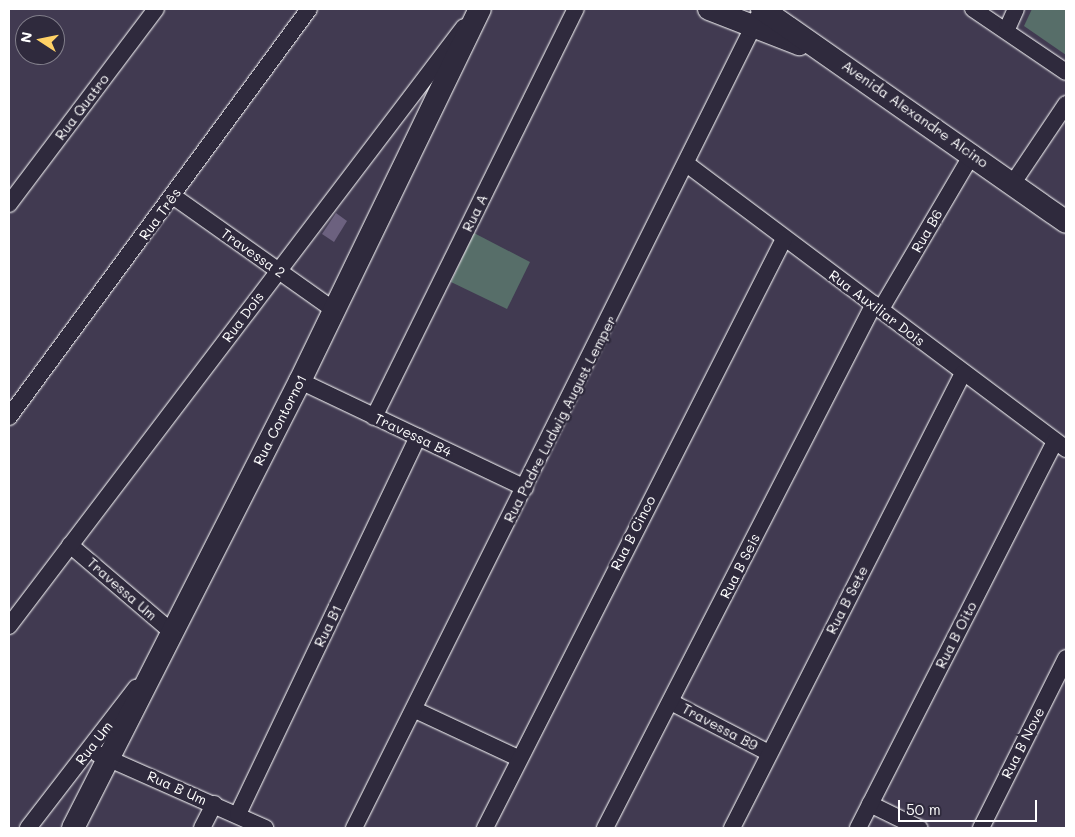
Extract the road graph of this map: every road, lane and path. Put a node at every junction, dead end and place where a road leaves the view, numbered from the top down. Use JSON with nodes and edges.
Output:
{"nodes":[{"id":1,"x":156,"y":9,"type":"edge"},
{"id":2,"x":309,"y":9,"type":"edge"},
{"id":3,"x":478,"y":9,"type":"edge"},
{"id":4,"x":576,"y":9,"type":"edge"},
{"id":5,"x":709,"y":9,"type":"edge"},
{"id":6,"x":973,"y":9,"type":"edge"},
{"id":7,"x":1016,"y":9,"type":"edge"},
{"id":8,"x":759,"y":15,"type":"edge"},
{"id":9,"x":1006,"y":29,"type":"junction"},
{"id":10,"x":1066,"y":72,"type":"edge"},
{"id":11,"x":1066,"y":104,"type":"edge"},
{"id":12,"x":973,"y":153,"type":"junction"},
{"id":13,"x":688,"y":165,"type":"junction"},
{"id":14,"x":1013,"y":183,"type":"junction"},
{"id":15,"x":173,"y":196,"type":"junction"},
{"id":16,"x":9,"y":204,"type":"edge"},
{"id":17,"x":1066,"y":222,"type":"edge"},
{"id":18,"x":784,"y":238,"type":"junction"},
{"id":19,"x":278,"y":270,"type":"junction"},
{"id":20,"x":878,"y":307,"type":"junction"},
{"id":21,"x":334,"y":310,"type":"junction"},
{"id":22,"x":963,"y":373,"type":"junction"},
{"id":23,"x":300,"y":381,"type":"junction"},
{"id":24,"x":9,"y":417,"type":"edge"},
{"id":25,"x":374,"y":417,"type":"junction"},
{"id":26,"x":418,"y":437,"type":"junction"},
{"id":27,"x":1061,"y":445,"type":"edge"},
{"id":28,"x":525,"y":488,"type":"junction"},
{"id":29,"x":70,"y":545,"type":"junction"},
{"id":30,"x":9,"y":626,"type":"edge"},
{"id":31,"x":173,"y":633,"type":"junction"},
{"id":32,"x":1066,"y":658,"type":"edge"},
{"id":33,"x":671,"y":702,"type":"junction"},
{"id":34,"x":415,"y":710,"type":"junction"},
{"id":35,"x":769,"y":753,"type":"junction"},
{"id":36,"x":97,"y":754,"type":"junction"},
{"id":37,"x":518,"y":758,"type":"junction"},
{"id":38,"x":214,"y":804,"type":"junction"},
{"id":39,"x":870,"y":804,"type":"junction"},
{"id":40,"x":238,"y":814,"type":"junction"},
{"id":41,"x":28,"y":828,"type":"edge"},
{"id":42,"x":73,"y":828,"type":"edge"},
{"id":43,"x":202,"y":828,"type":"edge"},
{"id":44,"x":265,"y":828,"type":"edge"},
{"id":45,"x":354,"y":828,"type":"edge"},
{"id":46,"x":485,"y":828,"type":"edge"},
{"id":47,"x":605,"y":828,"type":"edge"},
{"id":48,"x":732,"y":828,"type":"edge"},
{"id":49,"x":858,"y":828,"type":"edge"},
{"id":50,"x":919,"y":828,"type":"edge"},
{"id":51,"x":981,"y":828,"type":"edge"}],
"edges":[{"from":1,"to":16,"type":"street","name":"Rua Quatro"},
{"from":2,"to":15,"type":"street","name":"Rua Três"},
{"from":3,"to":19,"type":"street","name":"Rua Dois"},
{"from":3,"to":21,"type":"street","name":"Rua Contorno1"},
{"from":4,"to":25,"type":"street","name":"Rua A"},
{"from":5,"to":8,"type":"street","name":"Avenida Alexandre Alcino"},
{"from":6,"to":9,"type":"street"},
{"from":7,"to":9,"type":"street"},
{"from":8,"to":12,"type":"street","name":"Avenida Alexandre Alcino"},
{"from":8,"to":13,"type":"street","name":"Rua Padre Ludwig August Lemper"},
{"from":9,"to":10,"type":"street"},
{"from":11,"to":14,"type":"street"},
{"from":12,"to":14,"type":"street","name":"Avenida Alexandre Alcino"},
{"from":12,"to":20,"type":"street","name":"Rua B6"},
{"from":13,"to":18,"type":"street","name":"Rua Auxiliar Dois"},
{"from":13,"to":28,"type":"street","name":"Rua Padre Ludwig August Lemper"},
{"from":14,"to":17,"type":"street","name":"Avenida Alexandre Alcino"},
{"from":15,"to":19,"type":"street","name":"Travessa 2"},
{"from":15,"to":24,"type":"street","name":"Rua Três"},
{"from":18,"to":20,"type":"street","name":"Rua Auxiliar Dois"},
{"from":18,"to":37,"type":"street","name":"Rua B Cinco"},
{"from":19,"to":21,"type":"street","name":"Travessa 2"},
{"from":19,"to":29,"type":"street","name":"Rua Dois"},
{"from":20,"to":22,"type":"street","name":"Rua Auxiliar Dois"},
{"from":20,"to":33,"type":"street","name":"Rua B Seis"},
{"from":21,"to":23,"type":"street","name":"Rua Contorno1"},
{"from":22,"to":27,"type":"street","name":"Rua Auxiliar Dois"},
{"from":22,"to":35,"type":"street","name":"Rua B Sete"},
{"from":23,"to":25,"type":"street","name":"Travessa B4"},
{"from":23,"to":31,"type":"street","name":"Rua Contorno1"},
{"from":25,"to":26,"type":"street","name":"Travessa B4"},
{"from":26,"to":28,"type":"street","name":"Travessa B4"},
{"from":26,"to":40,"type":"street","name":"Rua B1"},
{"from":27,"to":39,"type":"street","name":"Rua B Oito"},
{"from":28,"to":34,"type":"street","name":"Rua Padre Ludwig August Lemper"},
{"from":29,"to":30,"type":"street","name":"Rua Dois"},
{"from":29,"to":31,"type":"street","name":"Travessa Um"},
{"from":31,"to":36,"type":"street","name":"Rua Contorno1"},
{"from":32,"to":51,"type":"street","name":"Rua B Nove"},
{"from":33,"to":35,"type":"street","name":"Travessa B9"},
{"from":33,"to":47,"type":"street","name":"Rua B Seis"},
{"from":34,"to":37,"type":"street"},
{"from":34,"to":45,"type":"street","name":"Rua Padre Ludwig August Lemper"},
{"from":35,"to":48,"type":"street","name":"Rua B Sete"},
{"from":36,"to":38,"type":"street","name":"Rua B Um"},
{"from":36,"to":41,"type":"street","name":"Rua Um"},
{"from":36,"to":42,"type":"street","name":"Rua Contorno1"},
{"from":37,"to":46,"type":"street","name":"Rua B Cinco"},
{"from":38,"to":40,"type":"street","name":"Rua B Um"},
{"from":38,"to":43,"type":"street"},
{"from":39,"to":49,"type":"street","name":"Rua B Oito"},
{"from":39,"to":50,"type":"street"},
{"from":40,"to":44,"type":"street","name":"Rua B Um"}]}
